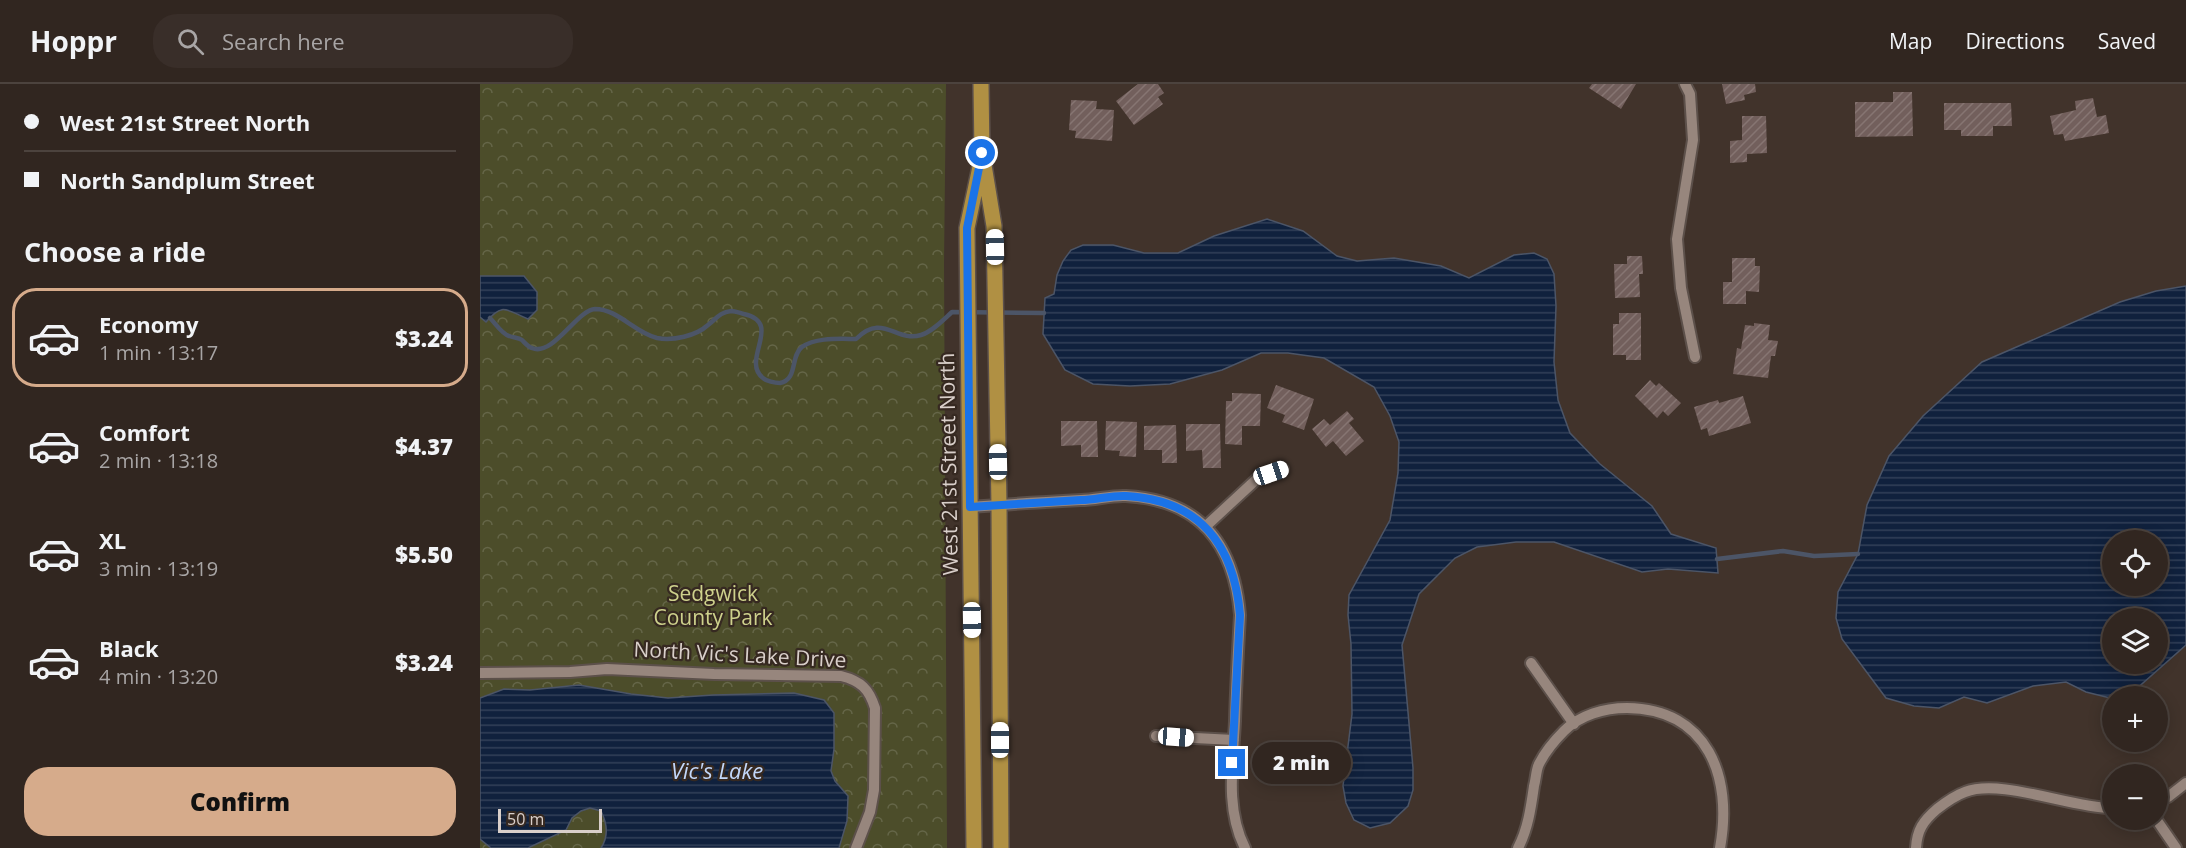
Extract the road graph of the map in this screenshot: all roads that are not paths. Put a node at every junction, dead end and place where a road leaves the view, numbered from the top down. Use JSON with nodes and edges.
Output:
{"nodes":[{"id":1,"x":981,"y":84,"type":"edge"},
{"id":2,"x":1685,"y":84,"type":"edge"},
{"id":3,"x":982,"y":153,"type":"junction"},
{"id":4,"x":1695,"y":357,"type":"dead end"},
{"id":5,"x":1283,"y":469,"type":"dead end"},
{"id":6,"x":999,"y":505,"type":"junction"},
{"id":7,"x":970,"y":507,"type":"junction"},
{"id":8,"x":1205,"y":527,"type":"junction"},
{"id":9,"x":1531,"y":663,"type":"dead end"},
{"id":10,"x":480,"y":673,"type":"edge"},
{"id":11,"x":1574,"y":724,"type":"junction"},
{"id":12,"x":1156,"y":736,"type":"dead end"},
{"id":13,"x":1234,"y":740,"type":"junction"},
{"id":14,"x":2186,"y":783,"type":"edge"},
{"id":15,"x":2168,"y":797,"type":"edge"},
{"id":16,"x":2102,"y":806,"type":"edge"},
{"id":17,"x":2164,"y":830,"type":"edge"},
{"id":18,"x":856,"y":848,"type":"edge"},
{"id":19,"x":974,"y":848,"type":"edge"},
{"id":20,"x":1001,"y":848,"type":"edge"},
{"id":21,"x":1245,"y":848,"type":"edge"},
{"id":22,"x":1518,"y":848,"type":"edge"},
{"id":23,"x":1720,"y":848,"type":"edge"},
{"id":24,"x":1916,"y":848,"type":"edge"},
{"id":25,"x":2176,"y":848,"type":"edge"}],
"edges":[{"from":1,"to":3,"type":"main road","name":"West 21st Street North"},
{"from":2,"to":4,"type":"street"},
{"from":3,"to":6,"type":"main road","name":"West 21st Street North"},
{"from":3,"to":7,"type":"main road","name":"West 21st Street North"},
{"from":5,"to":8,"type":"street"},
{"from":6,"to":7,"type":"street"},
{"from":6,"to":8,"type":"street"},
{"from":6,"to":20,"type":"main road","name":"West 21st Street North"},
{"from":7,"to":19,"type":"main road","name":"West 21st Street North"},
{"from":8,"to":13,"type":"street"},
{"from":9,"to":11,"type":"street"},
{"from":10,"to":18,"type":"street","name":"North Vic's Lake Drive"},
{"from":11,"to":22,"type":"street"},
{"from":11,"to":23,"type":"street"},
{"from":12,"to":13,"type":"street"},
{"from":13,"to":21,"type":"street"},
{"from":14,"to":15,"type":"street"},
{"from":16,"to":24,"type":"street"},
{"from":17,"to":25,"type":"street"}]}
